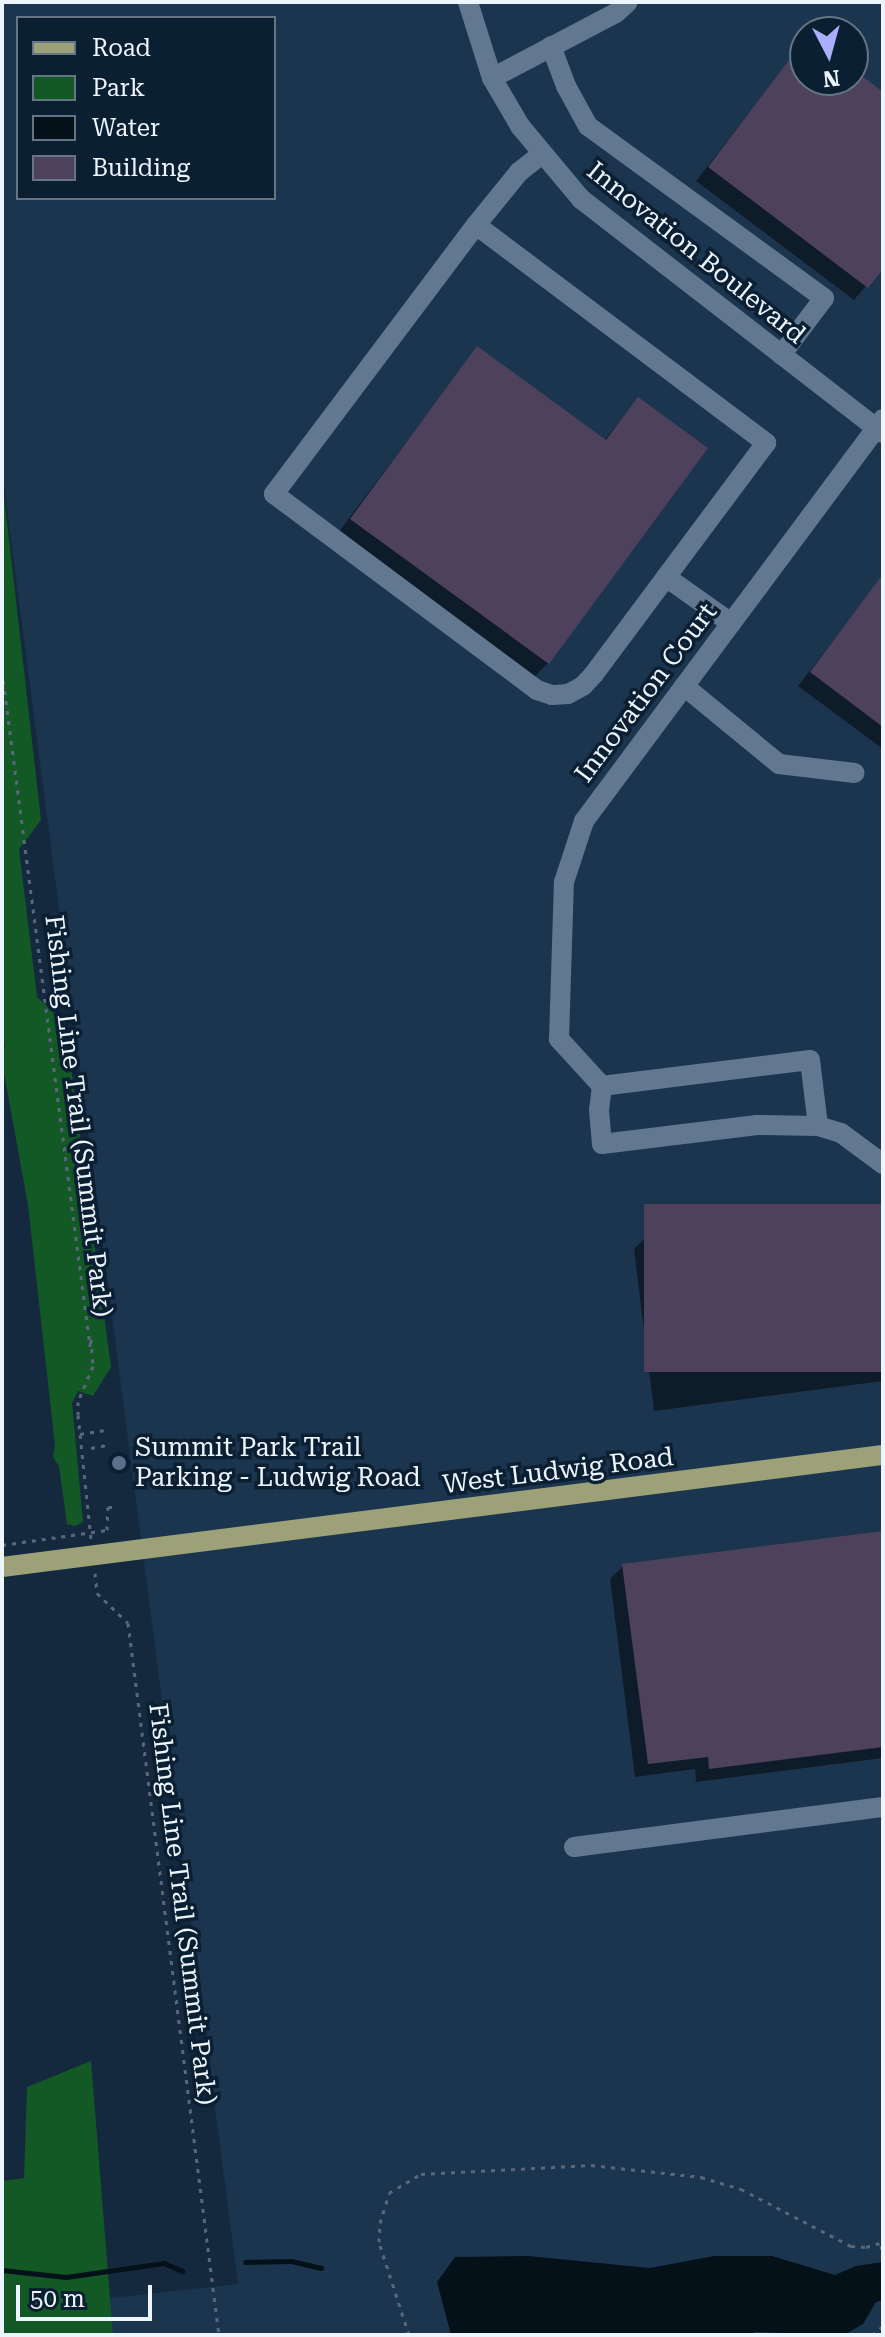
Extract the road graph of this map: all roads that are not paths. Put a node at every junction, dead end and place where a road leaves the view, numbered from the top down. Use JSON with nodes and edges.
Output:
{"nodes":[{"id":1,"x":468,"y":2,"type":"edge"},
{"id":2,"x":628,"y":2,"type":"edge"},
{"id":3,"x":551,"y":46,"type":"junction"},
{"id":4,"x":492,"y":78,"type":"junction"},
{"id":5,"x":542,"y":154,"type":"junction"},
{"id":6,"x":476,"y":225,"type":"junction"},
{"id":7,"x":781,"y":355,"type":"junction"},
{"id":8,"x":881,"y":427,"type":"edge"},
{"id":9,"x":666,"y":577,"type":"junction"},
{"id":10,"x":731,"y":623,"type":"junction"},
{"id":11,"x":684,"y":686,"type":"junction"},
{"id":12,"x":854,"y":773,"type":"dead end"},
{"id":13,"x":602,"y":1086,"type":"junction"},
{"id":14,"x":818,"y":1126,"type":"junction"},
{"id":15,"x":883,"y":1164,"type":"edge"},
{"id":16,"x":883,"y":1455,"type":"edge"},
{"id":17,"x":2,"y":1567,"type":"edge"},
{"id":18,"x":883,"y":1807,"type":"edge"},
{"id":19,"x":574,"y":1847,"type":"dead end"}],
"edges":[{"from":1,"to":4,"type":"street","name":"Innovation Boulevard"},
{"from":2,"to":3,"type":"street"},
{"from":3,"to":4,"type":"street"},
{"from":3,"to":7,"type":"street"},
{"from":4,"to":5,"type":"street","name":"Innovation Boulevard"},
{"from":5,"to":6,"type":"street"},
{"from":5,"to":7,"type":"street","name":"Innovation Boulevard"},
{"from":6,"to":9,"type":"street"},
{"from":6,"to":9,"type":"street"},
{"from":7,"to":8,"type":"street","name":"Innovation Boulevard"},
{"from":8,"to":10,"type":"street","name":"Innovation Court"},
{"from":9,"to":10,"type":"street"},
{"from":10,"to":11,"type":"street","name":"Innovation Court"},
{"from":11,"to":12,"type":"street"},
{"from":11,"to":13,"type":"street","name":"Innovation Court"},
{"from":13,"to":14,"type":"street"},
{"from":13,"to":14,"type":"street"},
{"from":14,"to":15,"type":"street"},
{"from":16,"to":17,"type":"main road","name":"West Ludwig Road"},
{"from":18,"to":19,"type":"street"}]}
